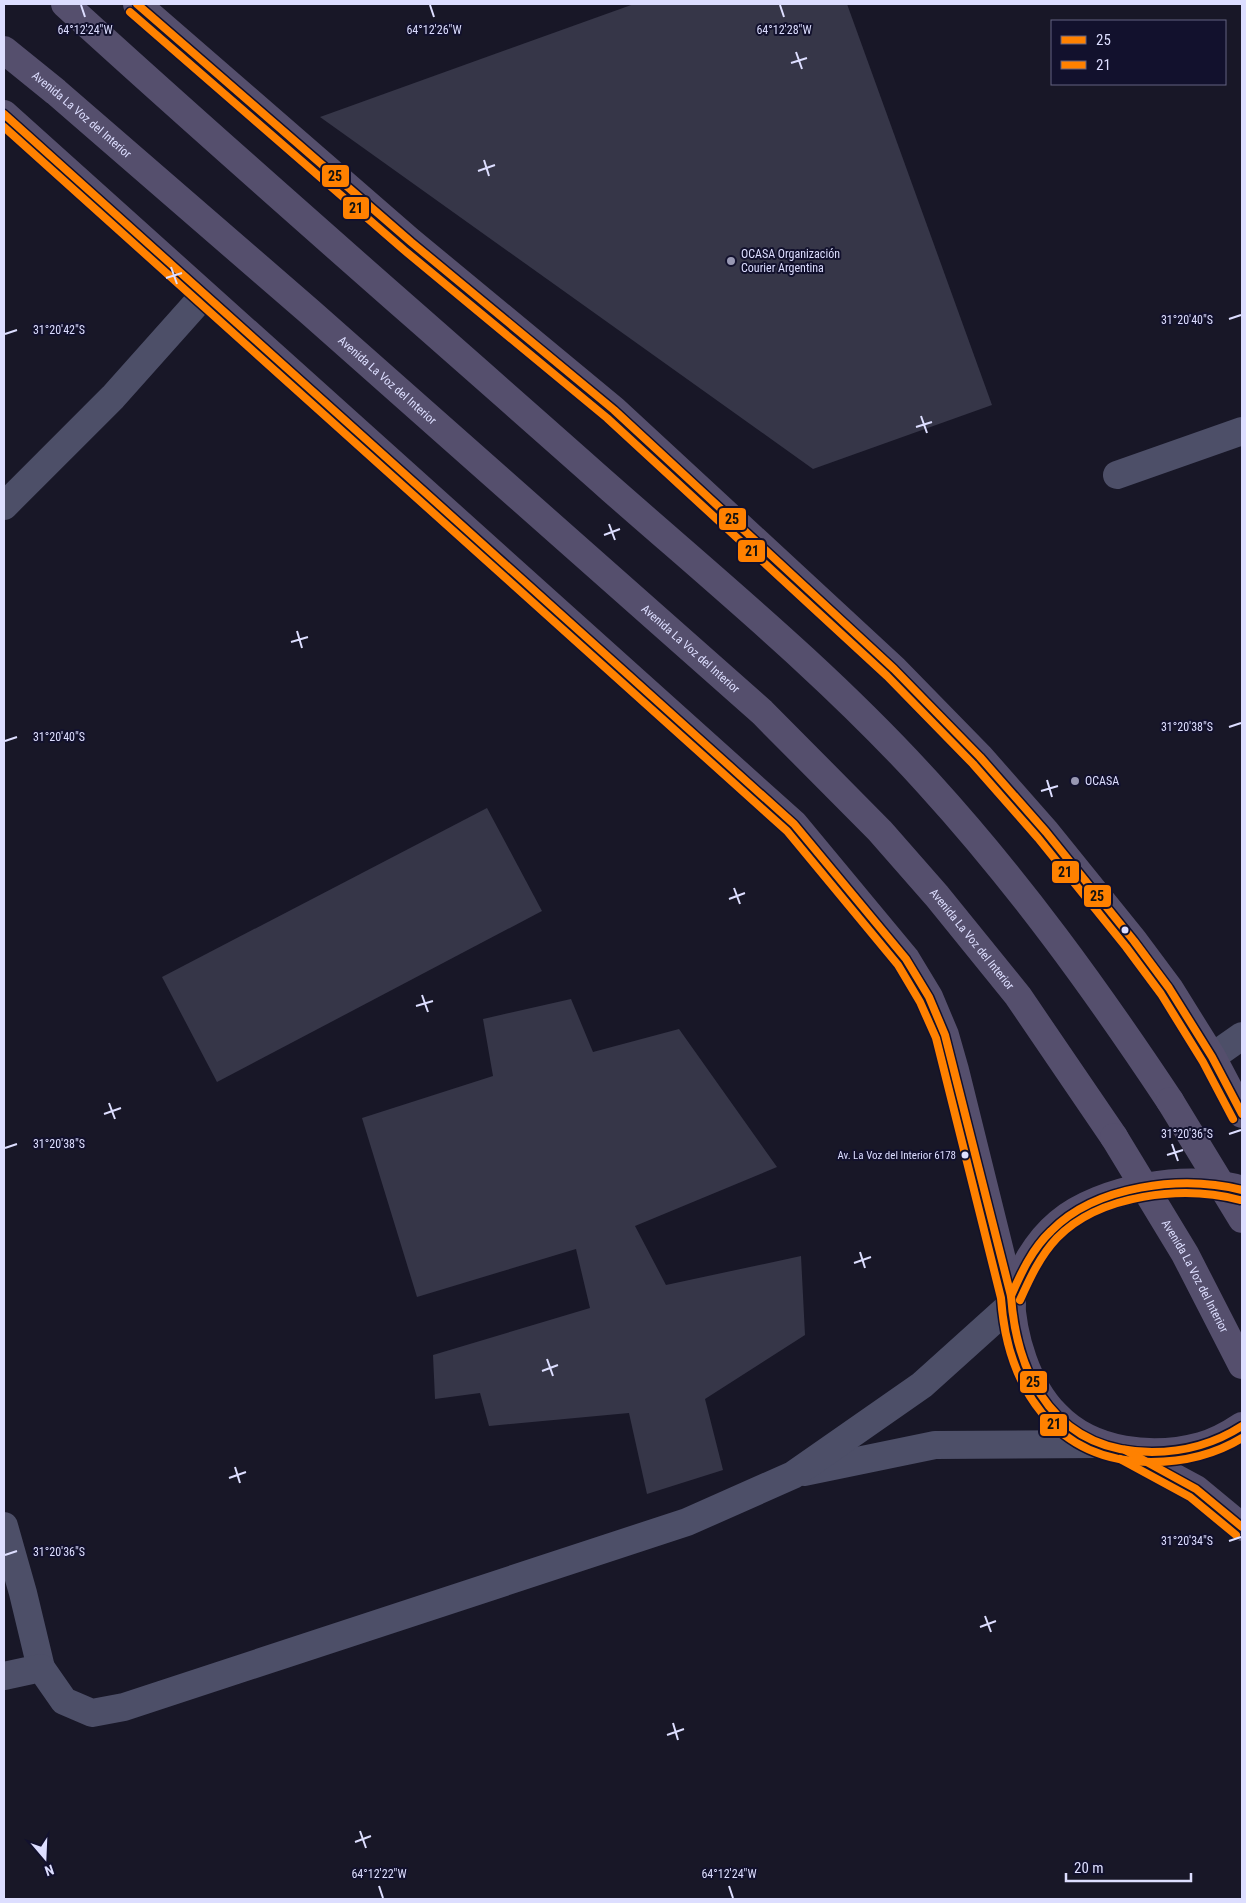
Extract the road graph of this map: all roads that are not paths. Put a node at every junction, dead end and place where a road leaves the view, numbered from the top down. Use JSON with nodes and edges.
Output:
{"nodes":[{"id":1,"x":65,"y":4,"type":"edge"},
{"id":2,"x":137,"y":4,"type":"edge"},
{"id":3,"x":4,"y":50,"type":"edge"},
{"id":4,"x":4,"y":114,"type":"edge"},
{"id":5,"x":204,"y":295,"type":"junction"},
{"id":6,"x":1242,"y":431,"type":"edge"},
{"id":7,"x":1117,"y":475,"type":"dead end"},
{"id":8,"x":4,"y":506,"type":"edge"},
{"id":9,"x":1242,"y":1036,"type":"edge"},
{"id":10,"x":1212,"y":1057,"type":"junction"},
{"id":11,"x":1242,"y":1114,"type":"edge"},
{"id":12,"x":1238,"y":1187,"type":"edge"},
{"id":13,"x":1242,"y":1219,"type":"edge"},
{"id":14,"x":1011,"y":1300,"type":"junction"},
{"id":15,"x":1242,"y":1365,"type":"edge"},
{"id":16,"x":1242,"y":1426,"type":"edge"},
{"id":17,"x":1113,"y":1447,"type":"junction"},
{"id":18,"x":793,"y":1475,"type":"junction"},
{"id":19,"x":4,"y":1526,"type":"edge"},
{"id":20,"x":1242,"y":1527,"type":"edge"},
{"id":21,"x":41,"y":1668,"type":"junction"},
{"id":22,"x":4,"y":1676,"type":"edge"}],
"edges":[{"from":1,"to":13,"type":"main road","bridge":true},
{"from":2,"to":10,"type":"main road"},
{"from":3,"to":15,"type":"main road","name":"Avenida La Voz del Interior","bridge":true},
{"from":4,"to":5,"type":"main road"},
{"from":5,"to":8,"type":"street"},
{"from":5,"to":14,"type":"main road"},
{"from":6,"to":7,"type":"street"},
{"from":9,"to":10,"type":"street"},
{"from":10,"to":11,"type":"main road"},
{"from":12,"to":14,"type":"main road"},
{"from":14,"to":17,"type":"main road"},
{"from":14,"to":18,"type":"street"},
{"from":16,"to":17,"type":"main road"},
{"from":17,"to":18,"type":"street"},
{"from":17,"to":20,"type":"main road"},
{"from":18,"to":21,"type":"street"},
{"from":19,"to":21,"type":"street"},
{"from":21,"to":22,"type":"street"}]}
